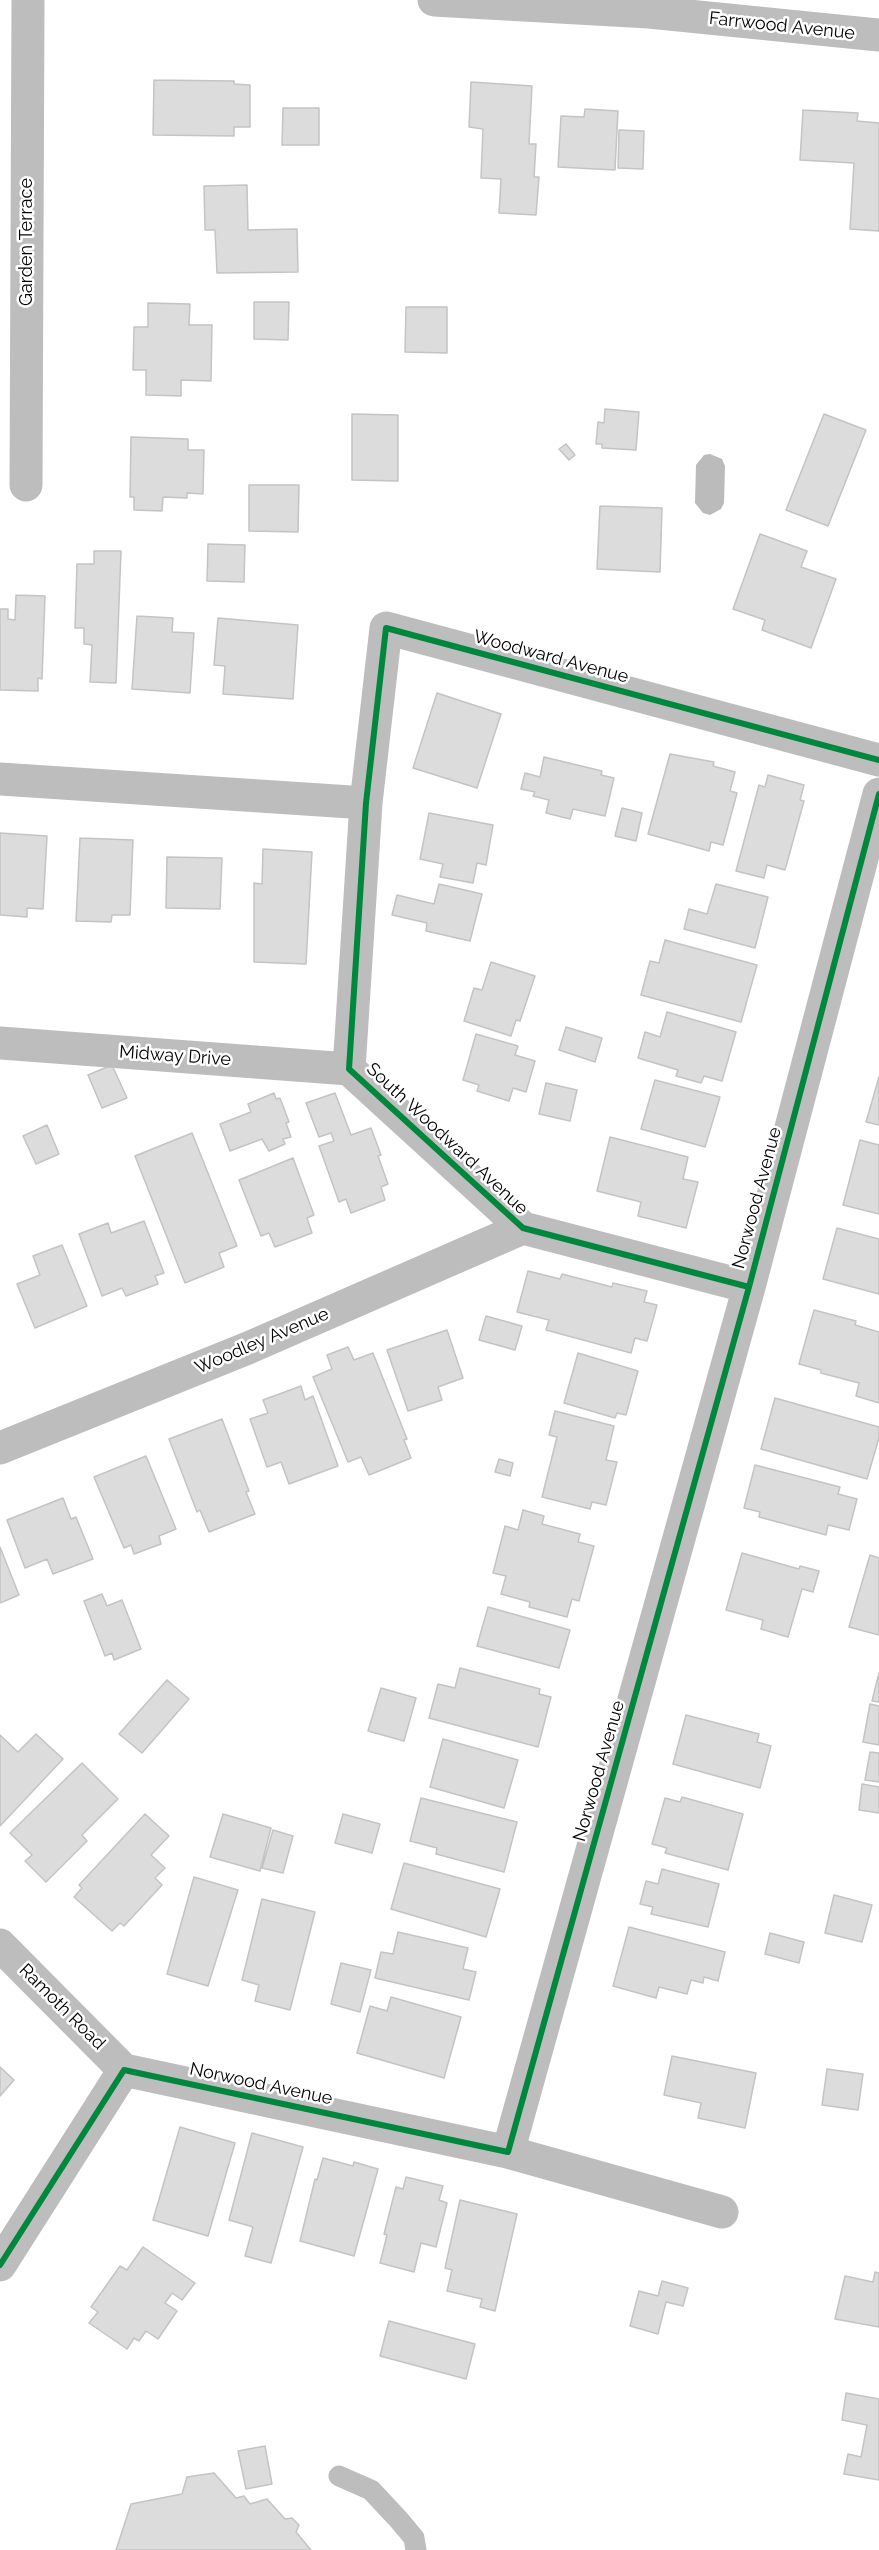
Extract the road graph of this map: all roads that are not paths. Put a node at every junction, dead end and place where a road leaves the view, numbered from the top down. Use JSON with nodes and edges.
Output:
{"nodes":[{"id":1,"x":28,"y":0,"type":"edge"},
{"id":2,"x":434,"y":0,"type":"edge"},
{"id":3,"x":650,"y":6,"type":"edge"},
{"id":4,"x":879,"y":35,"type":"edge"},
{"id":5,"x":26,"y":485,"type":"dead end"},
{"id":6,"x":879,"y":760,"type":"edge"},
{"id":7,"x":0,"y":779,"type":"edge"},
{"id":8,"x":879,"y":794,"type":"edge"},
{"id":9,"x":366,"y":803,"type":"junction"},
{"id":10,"x":0,"y":1043,"type":"edge"},
{"id":11,"x":349,"y":1069,"type":"junction"},
{"id":12,"x":523,"y":1228,"type":"junction"},
{"id":13,"x":749,"y":1287,"type":"junction"},
{"id":14,"x":0,"y":1448,"type":"edge"},
{"id":15,"x":0,"y":1945,"type":"edge"},
{"id":16,"x":124,"y":2070,"type":"junction"},
{"id":17,"x":508,"y":2152,"type":"junction"},
{"id":18,"x":722,"y":2212,"type":"dead end"},
{"id":19,"x":0,"y":2265,"type":"edge"},
{"id":20,"x":339,"y":2476,"type":"dead end"},
{"id":21,"x":416,"y":2550,"type":"edge"}],
"edges":[{"from":1,"to":5,"type":"street","name":"Garden Terrace"},
{"from":2,"to":3,"type":"street","name":"Farrwood Avenue"},
{"from":3,"to":4,"type":"street","name":"Farrwood Avenue"},
{"from":6,"to":9,"type":"street","name":"Woodward Avenue"},
{"from":7,"to":9,"type":"street"},
{"from":8,"to":13,"type":"street","name":"Norwood Avenue"},
{"from":9,"to":11,"type":"street","name":"South Woodward Avenue"},
{"from":10,"to":11,"type":"street","name":"Midway Drive"},
{"from":11,"to":12,"type":"street","name":"South Woodward Avenue"},
{"from":12,"to":13,"type":"street","name":"South Woodward Avenue"},
{"from":12,"to":14,"type":"street","name":"Woodley Avenue"},
{"from":13,"to":17,"type":"street","name":"Norwood Avenue"},
{"from":15,"to":16,"type":"street","name":"Ramoth Road"},
{"from":16,"to":17,"type":"street","name":"Norwood Avenue"},
{"from":16,"to":19,"type":"street"},
{"from":17,"to":18,"type":"street","name":"Norwood Avenue"},
{"from":20,"to":21,"type":"lane"}]}
